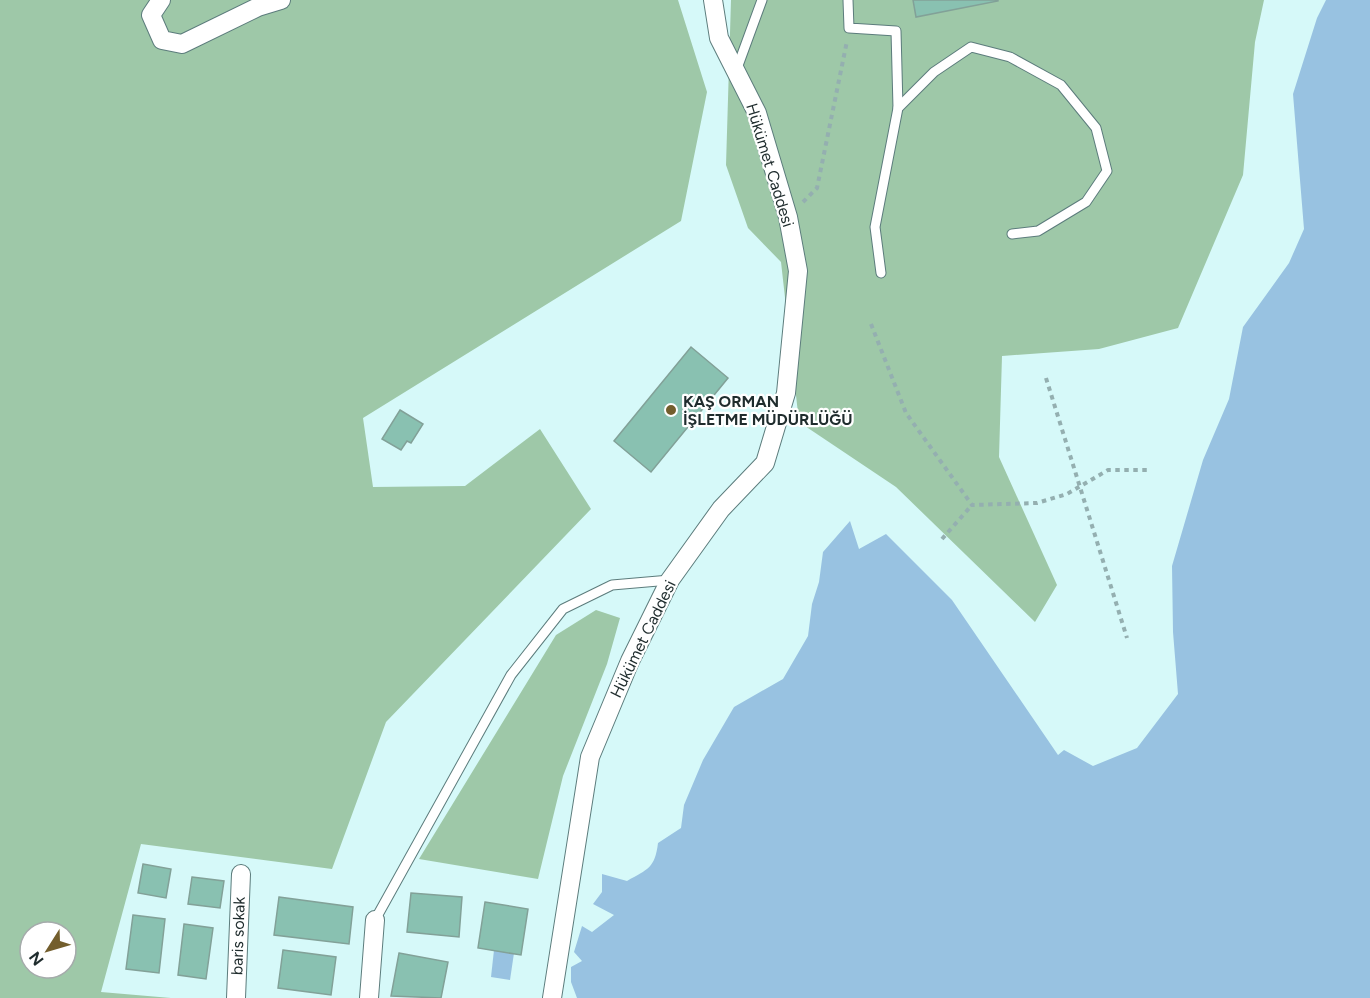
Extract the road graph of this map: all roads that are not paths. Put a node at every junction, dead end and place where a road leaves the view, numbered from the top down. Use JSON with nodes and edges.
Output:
{"nodes":[{"id":1,"x":161,"y":0,"type":"edge"},
{"id":2,"x":281,"y":0,"type":"edge"},
{"id":3,"x":713,"y":0,"type":"edge"},
{"id":4,"x":762,"y":0,"type":"edge"},
{"id":5,"x":848,"y":0,"type":"edge"},
{"id":6,"x":736,"y":71,"type":"junction"},
{"id":7,"x":898,"y":108,"type":"junction"},
{"id":8,"x":1012,"y":234,"type":"dead end"},
{"id":9,"x":881,"y":273,"type":"dead end"},
{"id":10,"x":670,"y":580,"type":"junction"},
{"id":11,"x":241,"y":874,"type":"dead end"},
{"id":12,"x":375,"y":920,"type":"joint"},
{"id":13,"x":236,"y":998,"type":"edge"},
{"id":14,"x":369,"y":998,"type":"edge"},
{"id":15,"x":552,"y":998,"type":"edge"}],
"edges":[{"from":1,"to":2,"type":"street"},
{"from":3,"to":6,"type":"street","name":"Hükümet Caddesi"},
{"from":4,"to":6,"type":"lane"},
{"from":5,"to":7,"type":"lane"},
{"from":6,"to":10,"type":"street","name":"Hükümet Caddesi"},
{"from":7,"to":8,"type":"lane"},
{"from":7,"to":9,"type":"lane"},
{"from":10,"to":12,"type":"lane"},
{"from":10,"to":15,"type":"street","name":"Hükümet Caddesi"},
{"from":11,"to":13,"type":"street","name":"baris sokak"},
{"from":12,"to":14,"type":"street"}]}
